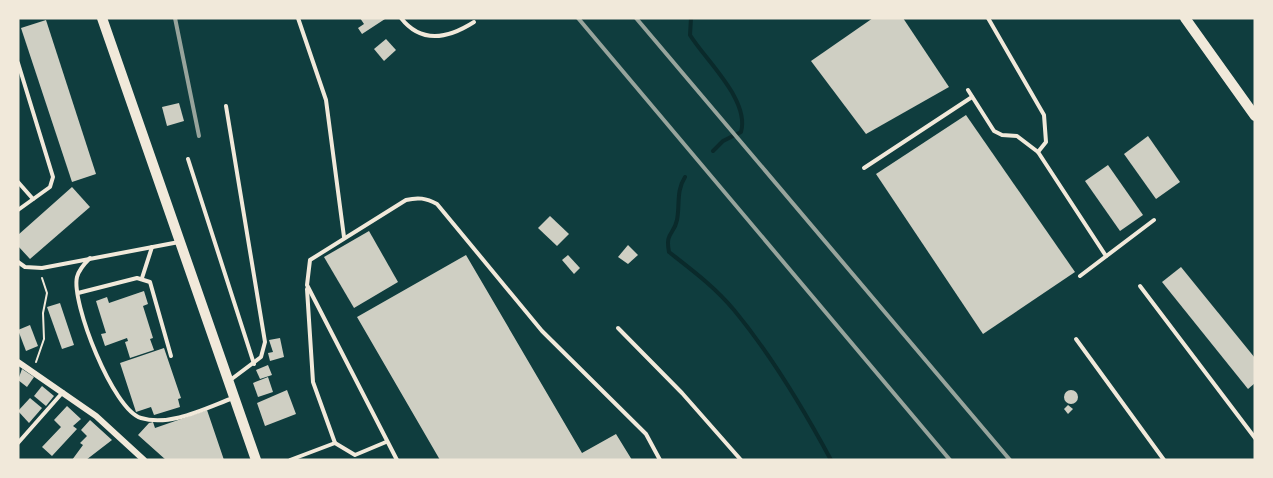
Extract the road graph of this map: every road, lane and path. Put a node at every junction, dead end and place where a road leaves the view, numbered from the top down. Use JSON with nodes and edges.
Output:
{"nodes":[{"id":1,"x":102,"y":18,"type":"edge"},
{"id":2,"x":298,"y":18,"type":"edge"},
{"id":3,"x":401,"y":18,"type":"edge"},
{"id":4,"x":988,"y":18,"type":"edge"},
{"id":5,"x":1185,"y":18,"type":"edge"},
{"id":6,"x":474,"y":22,"type":"dead end"},
{"id":7,"x":18,"y":63,"type":"edge"},
{"id":8,"x":968,"y":90,"type":"dead end"},
{"id":9,"x":972,"y":97,"type":"junction"},
{"id":10,"x":226,"y":106,"type":"dead end"},
{"id":11,"x":1255,"y":116,"type":"edge"},
{"id":12,"x":1038,"y":152,"type":"junction"},
{"id":13,"x":188,"y":159,"type":"dead end"},
{"id":14,"x":864,"y":168,"type":"dead end"},
{"id":15,"x":18,"y":182,"type":"edge"},
{"id":16,"x":33,"y":199,"type":"junction"},
{"id":17,"x":18,"y":210,"type":"edge"},
{"id":18,"x":1154,"y":220,"type":"dead end"},
{"id":19,"x":344,"y":237,"type":"junction"},
{"id":20,"x":179,"y":242,"type":"junction"},
{"id":21,"x":153,"y":246,"type":"junction"},
{"id":22,"x":1106,"y":256,"type":"junction"},
{"id":23,"x":90,"y":258,"type":"junction"},
{"id":24,"x":18,"y":262,"type":"edge"},
{"id":25,"x":38,"y":268,"type":"junction"},
{"id":26,"x":1080,"y":276,"type":"dead end"},
{"id":27,"x":142,"y":278,"type":"junction"},
{"id":28,"x":307,"y":285,"type":"junction"},
{"id":29,"x":1140,"y":286,"type":"dead end"},
{"id":30,"x":78,"y":293,"type":"junction"},
{"id":31,"x":618,"y":328,"type":"dead end"},
{"id":32,"x":1076,"y":339,"type":"dead end"},
{"id":33,"x":171,"y":356,"type":"dead end"},
{"id":34,"x":18,"y":362,"type":"edge"},
{"id":35,"x":254,"y":364,"type":"junction"},
{"id":36,"x":37,"y":374,"type":"junction"},
{"id":37,"x":228,"y":381,"type":"junction"},
{"id":38,"x":63,"y":391,"type":"junction"},
{"id":39,"x":234,"y":398,"type":"junction"},
{"id":40,"x":1255,"y":438,"type":"edge"},
{"id":41,"x":386,"y":442,"type":"junction"},
{"id":42,"x":18,"y":443,"type":"edge"},
{"id":43,"x":335,"y":443,"type":"junction"},
{"id":44,"x":144,"y":460,"type":"edge"},
{"id":45,"x":256,"y":460,"type":"edge"},
{"id":46,"x":290,"y":460,"type":"edge"},
{"id":47,"x":397,"y":460,"type":"edge"},
{"id":48,"x":660,"y":460,"type":"edge"},
{"id":49,"x":741,"y":460,"type":"edge"},
{"id":50,"x":1164,"y":460,"type":"edge"}],
"edges":[{"from":1,"to":20,"type":"main road"},
{"from":2,"to":19,"type":"lane"},
{"from":3,"to":6,"type":"lane"},
{"from":4,"to":12,"type":"lane"},
{"from":5,"to":11,"type":"main road"},
{"from":7,"to":16,"type":"lane"},
{"from":8,"to":9,"type":"lane"},
{"from":9,"to":12,"type":"lane"},
{"from":9,"to":14,"type":"lane"},
{"from":10,"to":35,"type":"lane"},
{"from":12,"to":22,"type":"lane"},
{"from":13,"to":35,"type":"lane"},
{"from":15,"to":16,"type":"lane"},
{"from":16,"to":17,"type":"lane"},
{"from":18,"to":22,"type":"lane"},
{"from":19,"to":28,"type":"lane"},
{"from":19,"to":48,"type":"lane"},
{"from":20,"to":21,"type":"lane"},
{"from":20,"to":37,"type":"main road"},
{"from":21,"to":23,"type":"lane"},
{"from":21,"to":27,"type":"lane"},
{"from":22,"to":26,"type":"lane"},
{"from":23,"to":25,"type":"lane"},
{"from":23,"to":30,"type":"lane"},
{"from":24,"to":25,"type":"lane"},
{"from":25,"to":36,"type":"path"},
{"from":27,"to":30,"type":"lane"},
{"from":27,"to":33,"type":"lane"},
{"from":28,"to":41,"type":"lane"},
{"from":28,"to":43,"type":"lane"},
{"from":29,"to":40,"type":"lane"},
{"from":30,"to":39,"type":"lane"},
{"from":31,"to":49,"type":"lane"},
{"from":32,"to":50,"type":"lane"},
{"from":34,"to":36,"type":"street"},
{"from":35,"to":37,"type":"lane"},
{"from":36,"to":38,"type":"street"},
{"from":37,"to":39,"type":"main road"},
{"from":38,"to":42,"type":"lane"},
{"from":38,"to":44,"type":"street"},
{"from":39,"to":45,"type":"main road"},
{"from":41,"to":43,"type":"lane"},
{"from":41,"to":47,"type":"lane"},
{"from":43,"to":46,"type":"lane"}]}
